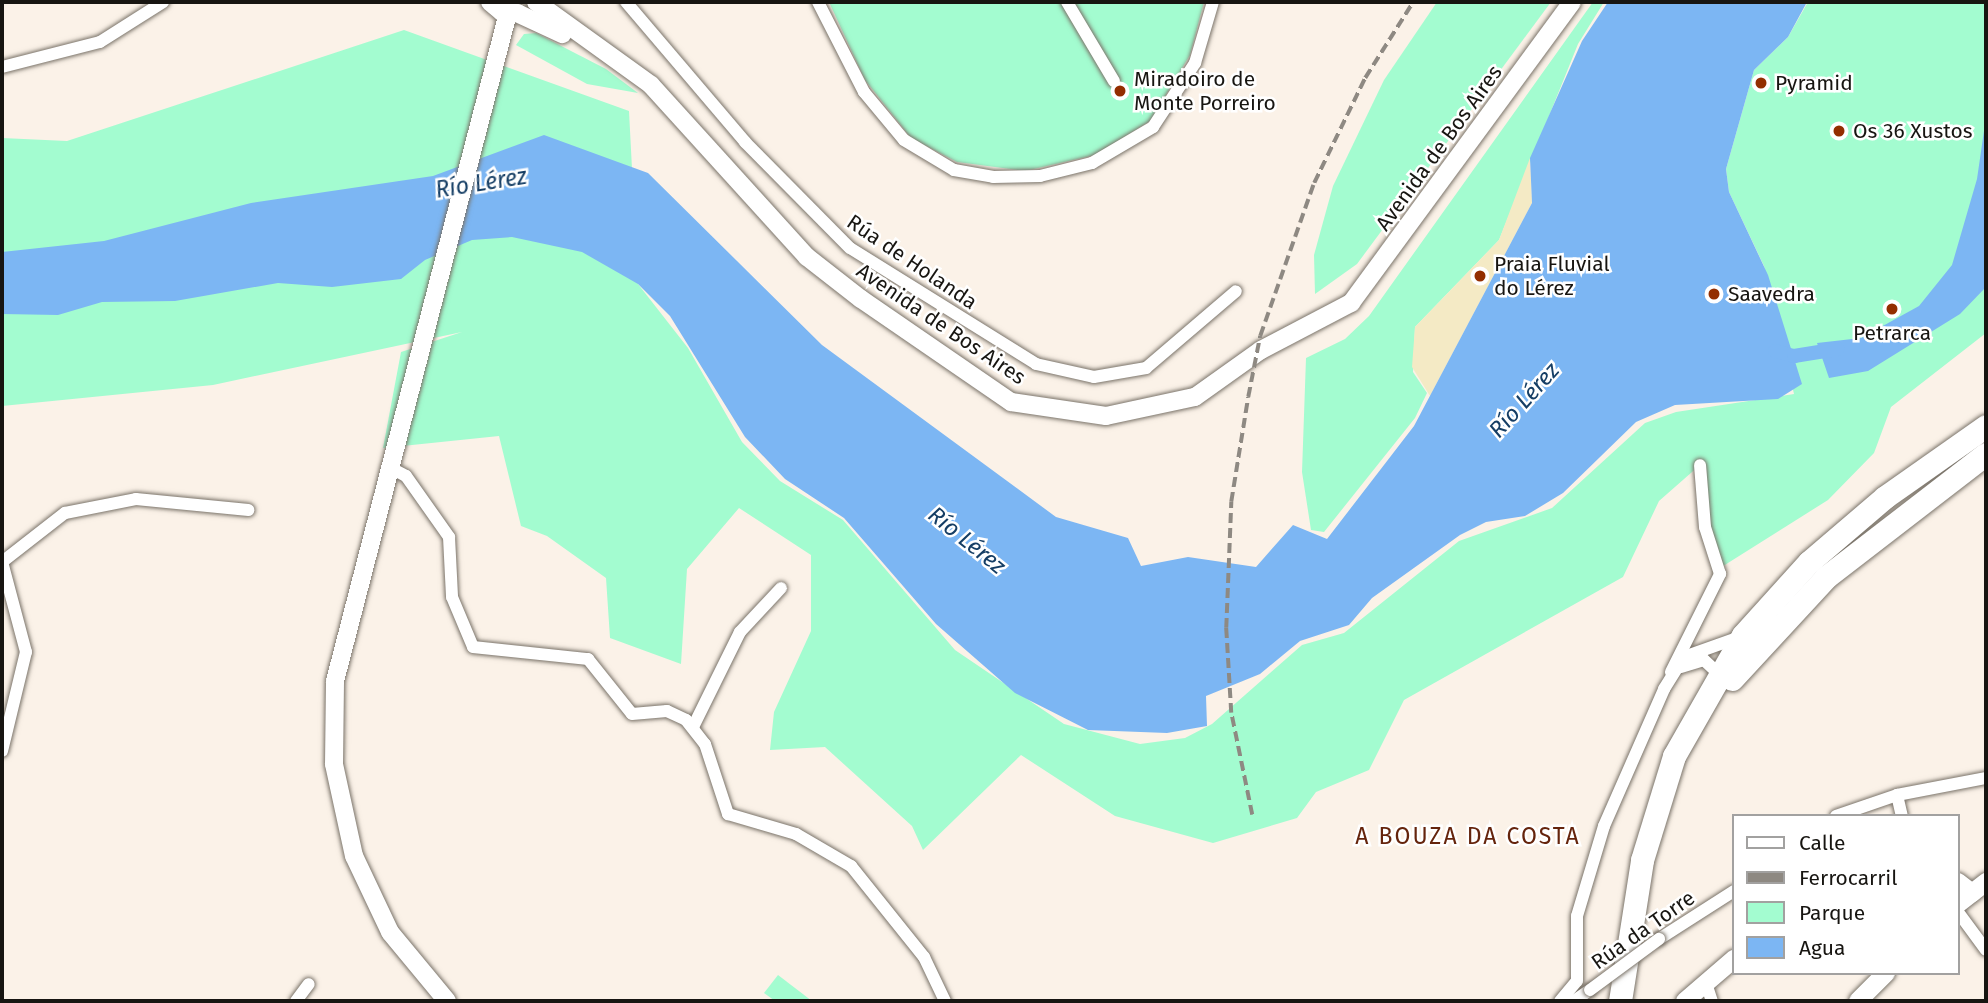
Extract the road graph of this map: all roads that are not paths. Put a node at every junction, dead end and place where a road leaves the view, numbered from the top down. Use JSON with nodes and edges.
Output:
{"nodes":[{"id":1,"x":163,"y":2,"type":"edge"},
{"id":2,"x":490,"y":2,"type":"edge"},
{"id":3,"x":534,"y":2,"type":"edge"},
{"id":4,"x":626,"y":2,"type":"edge"},
{"id":5,"x":818,"y":2,"type":"edge"},
{"id":6,"x":1068,"y":2,"type":"edge"},
{"id":7,"x":1213,"y":2,"type":"edge"},
{"id":8,"x":1572,"y":2,"type":"edge"},
{"id":9,"x":512,"y":13,"type":"junction"},
{"id":10,"x":612,"y":58,"type":"junction"},
{"id":11,"x":2,"y":67,"type":"edge"},
{"id":12,"x":1114,"y":81,"type":"dead end"},
{"id":13,"x":1236,"y":291,"type":"dead end"},
{"id":14,"x":1986,"y":426,"type":"edge"},
{"id":15,"x":1986,"y":454,"type":"edge"},
{"id":16,"x":1700,"y":465,"type":"dead end"},
{"id":17,"x":389,"y":467,"type":"junction"},
{"id":18,"x":248,"y":509,"type":"dead end"},
{"id":19,"x":2,"y":562,"type":"edge"},
{"id":20,"x":781,"y":588,"type":"dead end"},
{"id":21,"x":1743,"y":635,"type":"junction"},
{"id":22,"x":1674,"y":674,"type":"junction"},
{"id":23,"x":1719,"y":674,"type":"junction"},
{"id":24,"x":693,"y":727,"type":"junction"},
{"id":25,"x":2,"y":751,"type":"edge"},
{"id":26,"x":1986,"y":778,"type":"edge"},
{"id":27,"x":1897,"y":795,"type":"junction"},
{"id":28,"x":1842,"y":814,"type":"edge"},
{"id":29,"x":1902,"y":814,"type":"edge"},
{"id":30,"x":1732,"y":892,"type":"edge"},
{"id":31,"x":1636,"y":910,"type":"junction"},
{"id":32,"x":1960,"y":915,"type":"edge"},
{"id":33,"x":1986,"y":950,"type":"edge"},
{"id":34,"x":1732,"y":961,"type":"edge"},
{"id":35,"x":1884,"y":975,"type":"edge"},
{"id":36,"x":1706,"y":983,"type":"junction"},
{"id":37,"x":309,"y":984,"type":"dead end"},
{"id":38,"x":296,"y":1001,"type":"edge"},
{"id":39,"x":447,"y":1001,"type":"edge"},
{"id":40,"x":945,"y":1001,"type":"edge"},
{"id":41,"x":1560,"y":1001,"type":"edge"},
{"id":42,"x":1574,"y":1001,"type":"edge"},
{"id":43,"x":1620,"y":1001,"type":"edge"},
{"id":44,"x":1685,"y":1001,"type":"edge"},
{"id":45,"x":1712,"y":1001,"type":"edge"},
{"id":46,"x":1858,"y":1001,"type":"edge"}],
"edges":[{"from":1,"to":11,"type":"street"},
{"from":2,"to":9,"type":"street","name":"Avenida de Bos Aires"},
{"from":3,"to":9,"type":"street"},
{"from":3,"to":10,"type":"street","name":"Avenida de Bos Aires"},
{"from":4,"to":13,"type":"street","name":"Rúa de Holanda"},
{"from":5,"to":7,"type":"street"},
{"from":6,"to":12,"type":"street"},
{"from":8,"to":10,"type":"street","name":"Avenida de Bos Aires"},
{"from":9,"to":10,"type":"street","name":"Avenida de Bos Aires"},
{"from":9,"to":17,"type":"street"},
{"from":14,"to":21,"type":"highway"},
{"from":15,"to":31,"type":"highway"},
{"from":16,"to":22,"type":"street"},
{"from":17,"to":24,"type":"street"},
{"from":17,"to":39,"type":"street"},
{"from":18,"to":19,"type":"street"},
{"from":19,"to":25,"type":"street"},
{"from":20,"to":24,"type":"street"},
{"from":21,"to":22,"type":"street"},
{"from":21,"to":23,"type":"highway"},
{"from":22,"to":23,"type":"street"},
{"from":22,"to":41,"type":"street"},
{"from":23,"to":31,"type":"highway"},
{"from":24,"to":40,"type":"street"},
{"from":26,"to":27,"type":"street"},
{"from":27,"to":28,"type":"street"},
{"from":27,"to":29,"type":"street"},
{"from":30,"to":42,"type":"street","name":"Rúa da Torre","bridge":true},
{"from":31,"to":43,"type":"highway"},
{"from":32,"to":33,"type":"street"},
{"from":34,"to":36,"type":"street"},
{"from":35,"to":46,"type":"street"},
{"from":36,"to":44,"type":"street"},
{"from":36,"to":45,"type":"street"},
{"from":37,"to":38,"type":"street"}]}
